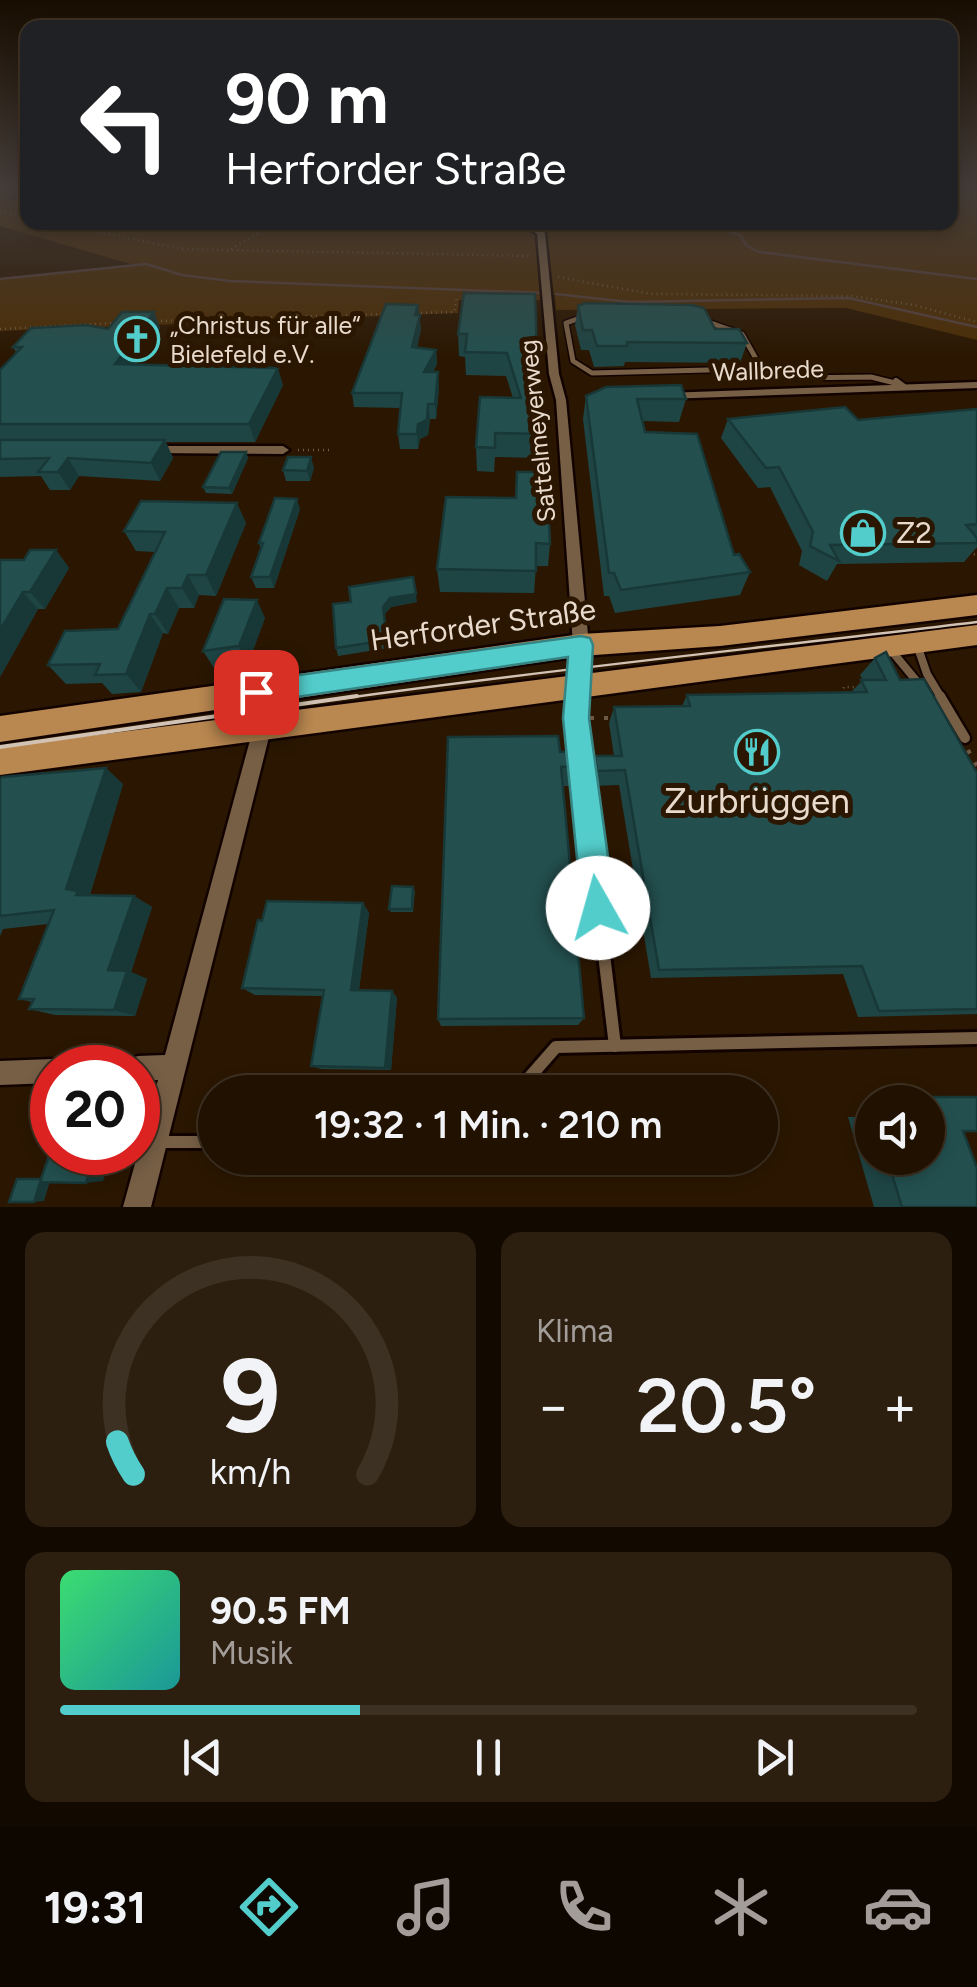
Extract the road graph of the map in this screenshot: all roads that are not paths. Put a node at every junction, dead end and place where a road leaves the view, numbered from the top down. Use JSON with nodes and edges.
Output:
{"nodes":[{"id":1,"x":542,"y":243,"type":"edge"},
{"id":2,"x":531,"y":298,"type":"edge"},
{"id":3,"x":550,"y":299,"type":"junction"},
{"id":4,"x":599,"y":316,"type":"edge"},
{"id":5,"x":696,"y":319,"type":"edge"},
{"id":6,"x":763,"y":372,"type":"junction"},
{"id":7,"x":977,"y":385,"type":"edge"},
{"id":8,"x":904,"y":388,"type":"junction"},
{"id":9,"x":656,"y":397,"type":"edge"},
{"id":10,"x":562,"y":400,"type":"junction"},
{"id":11,"x":580,"y":400,"type":"dead end"},
{"id":12,"x":132,"y":450,"type":"edge"},
{"id":13,"x":283,"y":450,"type":"road end"},
{"id":14,"x":977,"y":605,"type":"edge"},
{"id":15,"x":977,"y":636,"type":"edge"},
{"id":16,"x":916,"y":643,"type":"junction"},
{"id":17,"x":581,"y":645,"type":"junction"},
{"id":18,"x":886,"y":646,"type":"junction"},
{"id":19,"x":578,"y":684,"type":"junction"},
{"id":20,"x":923,"y":692,"type":"edge"},
{"id":21,"x":0,"y":729,"type":"edge"},
{"id":22,"x":262,"y":729,"type":"junction"},
{"id":23,"x":950,"y":738,"type":"edge"},
{"id":24,"x":965,"y":738,"type":"junction"},
{"id":25,"x":977,"y":738,"type":"edge"},
{"id":26,"x":0,"y":761,"type":"edge"},
{"id":27,"x":977,"y":1038,"type":"edge"},
{"id":28,"x":615,"y":1046,"type":"junction"},
{"id":29,"x":160,"y":1067,"type":"edge"},
{"id":30,"x":173,"y":1067,"type":"junction"},
{"id":31,"x":30,"y":1072,"type":"edge"},
{"id":32,"x":0,"y":1073,"type":"edge"},
{"id":33,"x":532,"y":1075,"type":"edge"},
{"id":34,"x":160,"y":1118,"type":"edge"},
{"id":35,"x":160,"y":1142,"type":"edge"},
{"id":36,"x":198,"y":1142,"type":"edge"},
{"id":37,"x":145,"y":1175,"type":"edge"},
{"id":38,"x":137,"y":1207,"type":"edge"}],
"edges":[{"from":1,"to":3,"type":"street","name":"Sattelmeyerweg"},
{"from":2,"to":3,"type":"lane"},
{"from":3,"to":10,"type":"street","name":"Sattelmeyerweg"},
{"from":4,"to":6,"type":"lane"},
{"from":5,"to":6,"type":"lane"},
{"from":6,"to":8,"type":"lane"},
{"from":7,"to":8,"type":"street","name":"Wallbrede"},
{"from":8,"to":9,"type":"street","name":"Wallbrede"},
{"from":10,"to":11,"type":"street"},
{"from":10,"to":17,"type":"street","name":"Sattelmeyerweg"},
{"from":12,"to":13,"type":"street"},
{"from":14,"to":17,"type":"main road","name":"Herforder Straße"},
{"from":15,"to":16,"type":"main road"},
{"from":16,"to":18,"type":"main road"},
{"from":16,"to":24,"type":"lane"},
{"from":17,"to":19,"type":"main road"},
{"from":17,"to":21,"type":"main road","name":"Herforder Straße"},
{"from":18,"to":19,"type":"main road"},
{"from":18,"to":20,"type":"lane"},
{"from":19,"to":22,"type":"main road"},
{"from":19,"to":28,"type":"lane"},
{"from":22,"to":26,"type":"main road"},
{"from":22,"to":30,"type":"street"},
{"from":23,"to":24,"type":"lane"},
{"from":24,"to":25,"type":"lane"},
{"from":27,"to":28,"type":"lane"},
{"from":28,"to":33,"type":"lane"},
{"from":29,"to":30,"type":"street"},
{"from":30,"to":34,"type":"street"},
{"from":31,"to":32,"type":"street"},
{"from":35,"to":36,"type":"lane"},
{"from":37,"to":38,"type":"street"}]}
